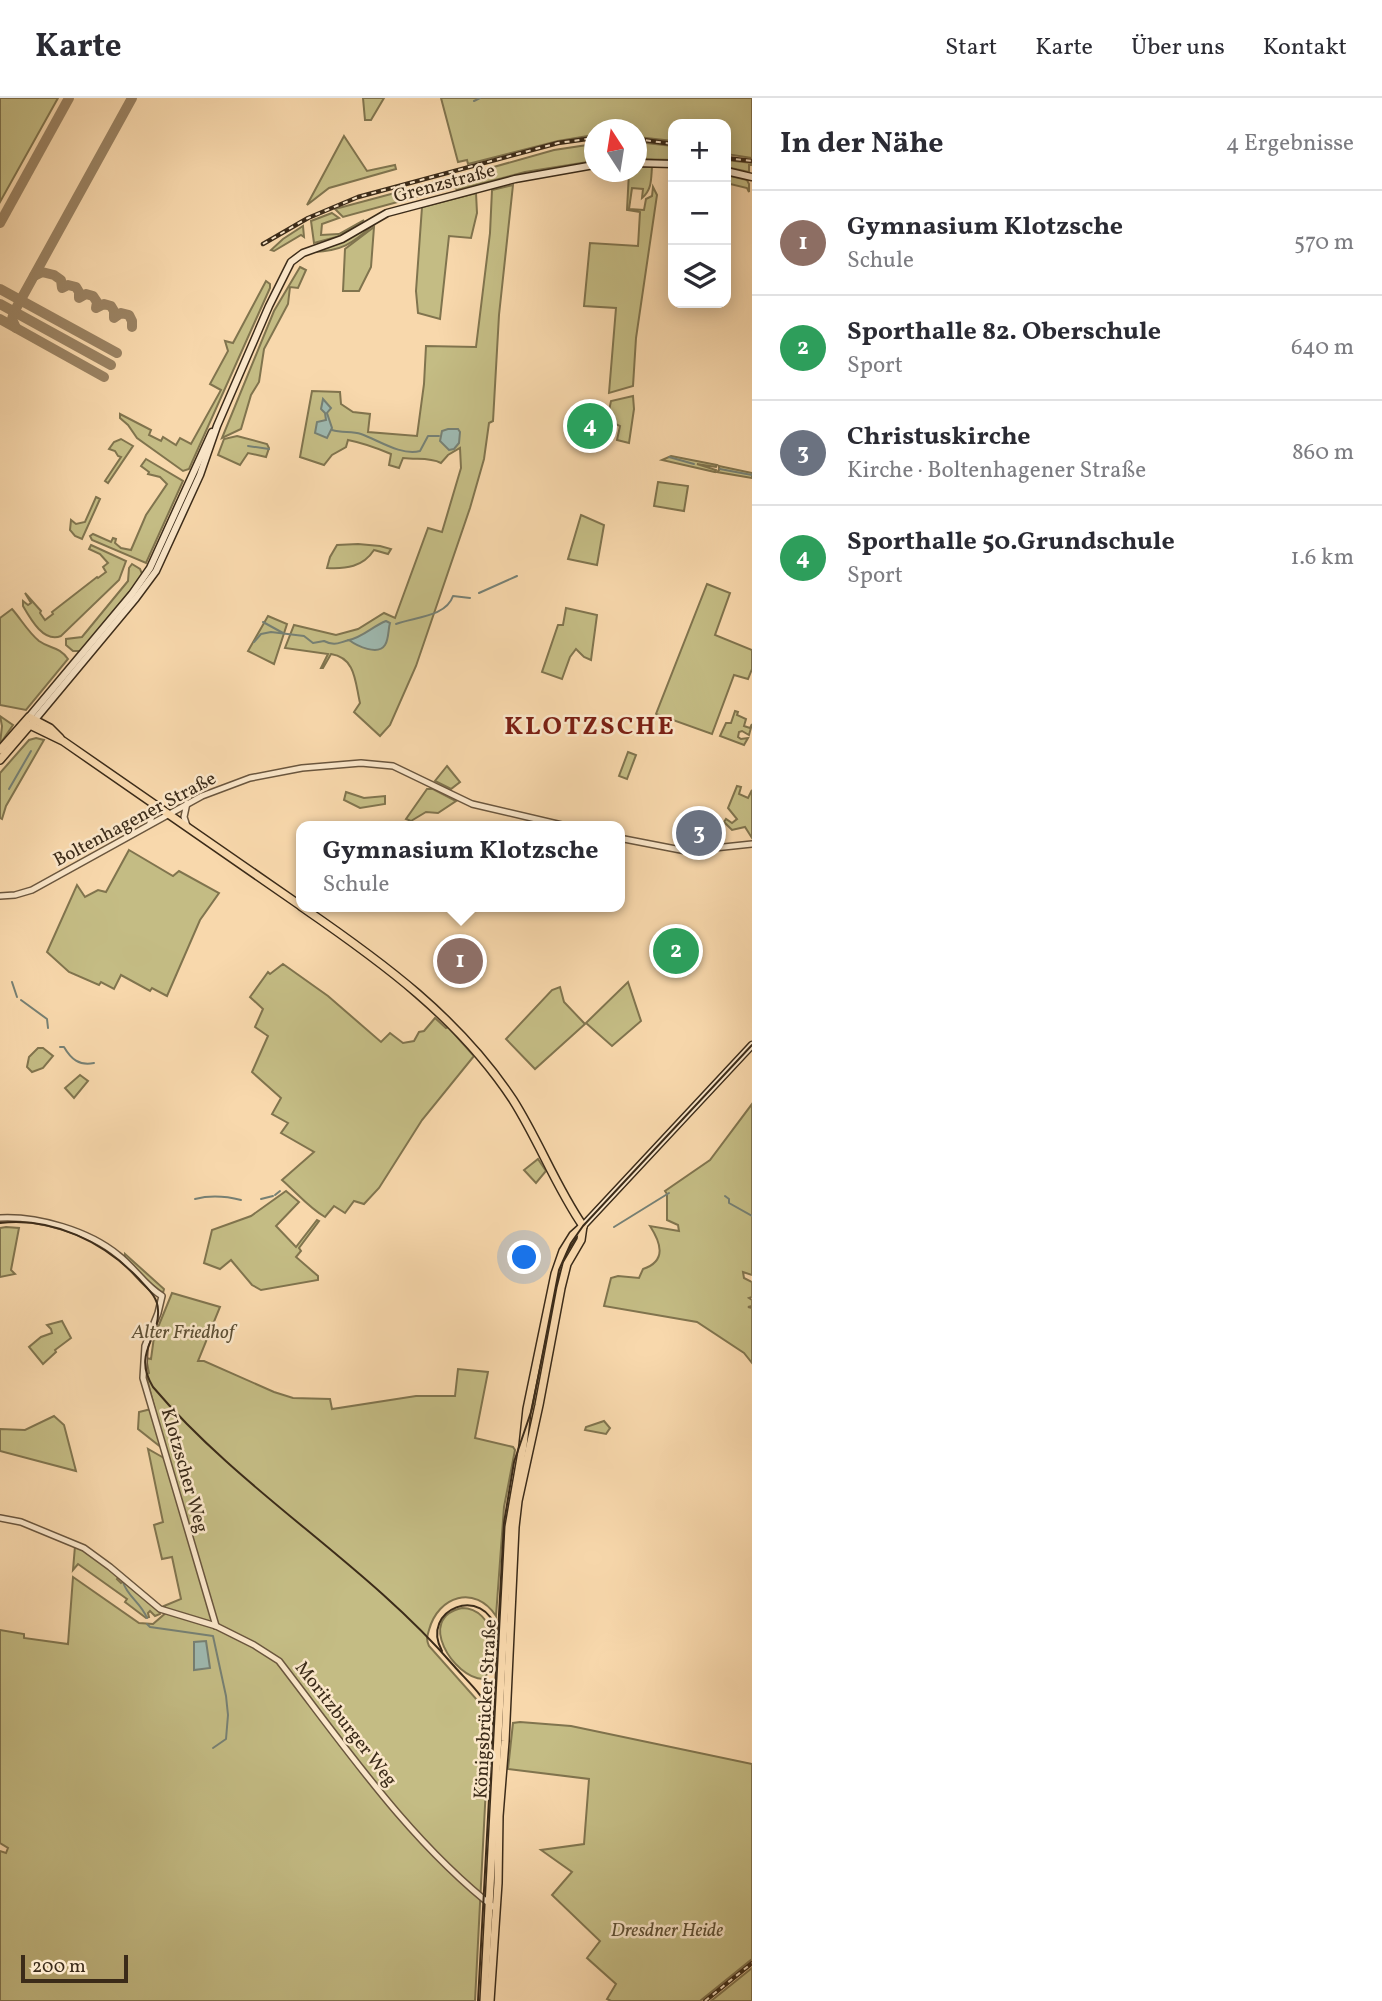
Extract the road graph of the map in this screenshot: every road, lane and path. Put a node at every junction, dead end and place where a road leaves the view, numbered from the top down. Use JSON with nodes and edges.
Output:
{"nodes":[{"id":1,"x":647,"y":163,"type":"edge"},
{"id":2,"x":668,"y":164,"type":"edge"},
{"id":3,"x":584,"y":167,"type":"edge"},
{"id":4,"x":731,"y":172,"type":"edge"},
{"id":5,"x":752,"y":177,"type":"edge"},
{"id":6,"x":30,"y":721,"type":"junction"},
{"id":7,"x":0,"y":750,"type":"edge"},
{"id":8,"x":0,"y":761,"type":"edge"},
{"id":9,"x":151,"y":802,"type":"junction"},
{"id":10,"x":187,"y":803,"type":"junction"},
{"id":11,"x":169,"y":813,"type":"junction"},
{"id":12,"x":545,"y":821,"type":"edge"},
{"id":13,"x":149,"y":824,"type":"junction"},
{"id":14,"x":187,"y":826,"type":"junction"},
{"id":15,"x":625,"y":839,"type":"edge"},
{"id":16,"x":752,"y":844,"type":"edge"},
{"id":17,"x":0,"y":896,"type":"edge"},
{"id":18,"x":296,"y":902,"type":"edge"},
{"id":19,"x":309,"y":912,"type":"edge"},
{"id":20,"x":752,"y":1045,"type":"edge"},
{"id":21,"x":574,"y":1213,"type":"junction"},
{"id":22,"x":0,"y":1218,"type":"edge"},
{"id":23,"x":583,"y":1226,"type":"junction"},
{"id":24,"x":573,"y":1235,"type":"junction"},
{"id":25,"x":0,"y":1518,"type":"edge"},
{"id":26,"x":211,"y":1612,"type":"junction"},
{"id":27,"x":203,"y":1622,"type":"junction"},
{"id":28,"x":216,"y":1626,"type":"junction"},
{"id":29,"x":492,"y":1874,"type":"junction"},
{"id":30,"x":479,"y":1896,"type":"junction"},
{"id":31,"x":493,"y":1907,"type":"junction"},
{"id":32,"x":484,"y":2001,"type":"edge"},
{"id":33,"x":490,"y":2001,"type":"edge"}],
"edges":[{"from":1,"to":2,"type":"main road"},
{"from":3,"to":6,"type":"main road","name":"Grenzstraße"},
{"from":4,"to":5,"type":"main road"},
{"from":6,"to":7,"type":"main road"},
{"from":6,"to":8,"type":"main road"},
{"from":6,"to":9,"type":"main road"},
{"from":9,"to":11,"type":"main road"},
{"from":9,"to":13,"type":"street"},
{"from":10,"to":11,"type":"street","name":"Boltenhagener Straße"},
{"from":10,"to":12,"type":"street","name":"Boltenhagener Straße"},
{"from":10,"to":14,"type":"street"},
{"from":11,"to":13,"type":"street","name":"Boltenhagener Straße"},
{"from":11,"to":14,"type":"main road"},
{"from":13,"to":17,"type":"street","name":"Boltenhagener Straße"},
{"from":14,"to":18,"type":"main road"},
{"from":15,"to":16,"type":"street"},
{"from":19,"to":21,"type":"main road"},
{"from":20,"to":23,"type":"main road"},
{"from":21,"to":23,"type":"main road"},
{"from":21,"to":24,"type":"main road"},
{"from":22,"to":26,"type":"street","name":"Klotzscher Weg"},
{"from":23,"to":24,"type":"main road"},
{"from":23,"to":31,"type":"main road","name":"Königsbrücker Straße"},
{"from":24,"to":29,"type":"main road","name":"Königsbrücker Straße"},
{"from":25,"to":27,"type":"street","name":"Moritzburger Weg"},
{"from":26,"to":27,"type":"street"},
{"from":26,"to":28,"type":"street","name":"Klotzscher Weg"},
{"from":27,"to":28,"type":"street","name":"Moritzburger Weg"},
{"from":28,"to":30,"type":"street","name":"Moritzburger Weg"},
{"from":29,"to":30,"type":"street"},
{"from":29,"to":31,"type":"main road","name":"Königsbrücker Straße"},
{"from":30,"to":31,"type":"street","name":"Moritzburger Weg"},
{"from":31,"to":32,"type":"main road","name":"Königsbrücker Straße"},
{"from":31,"to":33,"type":"main road","name":"Königsbrücker Straße"}]}
